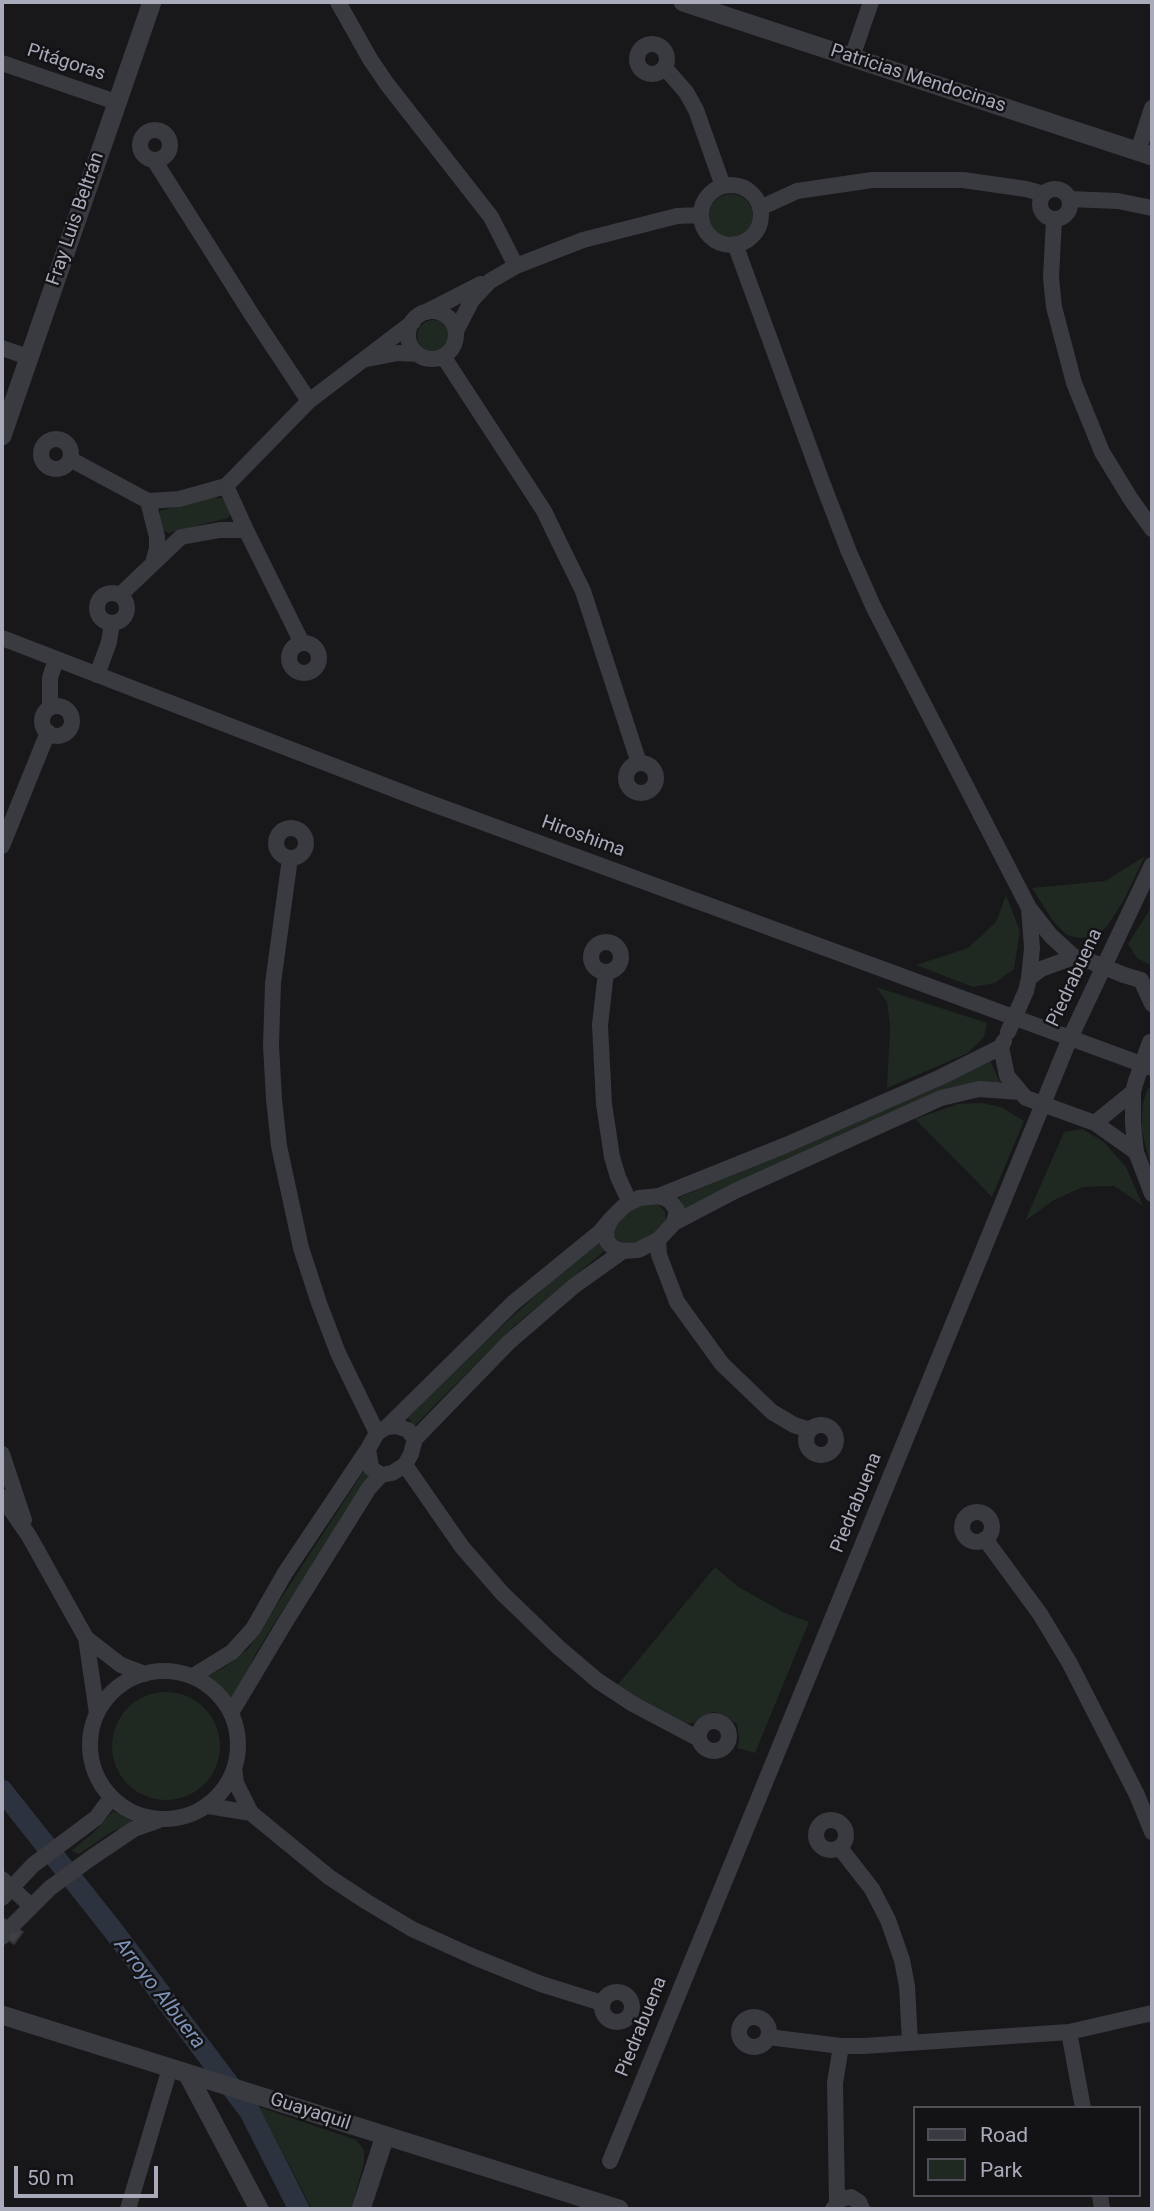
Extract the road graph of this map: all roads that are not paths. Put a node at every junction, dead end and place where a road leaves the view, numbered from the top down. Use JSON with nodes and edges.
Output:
{"nodes":[{"id":1,"x":152,"y":2,"type":"edge"},
{"id":2,"x":338,"y":2,"type":"edge"},
{"id":3,"x":683,"y":2,"type":"edge"},
{"id":4,"x":871,"y":2,"type":"edge"},
{"id":5,"x":852,"y":57,"type":"junction"},
{"id":6,"x":2,"y":63,"type":"edge"},
{"id":7,"x":664,"y":68,"type":"dead end"},
{"id":8,"x":117,"y":102,"type":"junction"},
{"id":9,"x":1152,"y":108,"type":"edge"},
{"id":10,"x":1145,"y":153,"type":"edge"},
{"id":11,"x":154,"y":160,"type":"dead end"},
{"id":12,"x":723,"y":186,"type":"junction"},
{"id":13,"x":1044,"y":194,"type":"junction"},
{"id":14,"x":1069,"y":199,"type":"junction"},
{"id":15,"x":760,"y":208,"type":"junction"},
{"id":16,"x":1152,"y":208,"type":"edge"},
{"id":17,"x":701,"y":215,"type":"junction"},
{"id":18,"x":1054,"y":219,"type":"junction"},
{"id":19,"x":735,"y":244,"type":"junction"},
{"id":20,"x":516,"y":265,"type":"junction"},
{"id":21,"x":490,"y":281,"type":"junction"},
{"id":22,"x":418,"y":317,"type":"junction"},
{"id":23,"x":456,"y":331,"type":"junction"},
{"id":24,"x":2,"y":348,"type":"edge"},
{"id":25,"x":418,"y":354,"type":"junction"},
{"id":26,"x":443,"y":356,"type":"junction"},
{"id":27,"x":28,"y":357,"type":"junction"},
{"id":28,"x":361,"y":360,"type":"junction"},
{"id":29,"x":309,"y":401,"type":"junction"},
{"id":30,"x":2,"y":436,"type":"edge"},
{"id":31,"x":70,"y":459,"type":"dead end"},
{"id":32,"x":226,"y":485,"type":"junction"},
{"id":33,"x":148,"y":501,"type":"junction"},
{"id":34,"x":1152,"y":529,"type":"edge"},
{"id":35,"x":246,"y":530,"type":"junction"},
{"id":36,"x":153,"y":563,"type":"junction"},
{"id":37,"x":120,"y":595,"type":"junction"},
{"id":38,"x":111,"y":623,"type":"junction"},
{"id":39,"x":2,"y":638,"type":"edge"},
{"id":40,"x":302,"y":643,"type":"dead end"},
{"id":41,"x":56,"y":659,"type":"junction"},
{"id":42,"x":97,"y":675,"type":"junction"},
{"id":43,"x":50,"y":707,"type":"junction"},
{"id":44,"x":48,"y":732,"type":"junction"},
{"id":45,"x":639,"y":763,"type":"dead end"},
{"id":46,"x":2,"y":846,"type":"edge"},
{"id":47,"x":290,"y":859,"type":"dead end"},
{"id":48,"x":1152,"y":865,"type":"edge"},
{"id":49,"x":1029,"y":908,"type":"junction"},
{"id":50,"x":1078,"y":957,"type":"junction"},
{"id":51,"x":606,"y":972,"type":"dead end"},
{"id":52,"x":1147,"y":980,"type":"edge"},
{"id":53,"x":1028,"y":984,"type":"junction"},
{"id":54,"x":1152,"y":1004,"type":"edge"},
{"id":55,"x":1070,"y":1038,"type":"junction"},
{"id":56,"x":1151,"y":1039,"type":"edge"},
{"id":57,"x":1001,"y":1047,"type":"junction"},
{"id":58,"x":1152,"y":1068,"type":"edge"},
{"id":59,"x":1135,"y":1086,"type":"junction"},
{"id":60,"x":1023,"y":1095,"type":"junction"},
{"id":61,"x":1095,"y":1123,"type":"junction"},
{"id":62,"x":1136,"y":1152,"type":"junction"},
{"id":63,"x":1152,"y":1194,"type":"edge"},
{"id":64,"x":659,"y":1196,"type":"junction"},
{"id":65,"x":630,"y":1203,"type":"junction"},
{"id":66,"x":611,"y":1219,"type":"junction"},
{"id":67,"x":674,"y":1223,"type":"junction"},
{"id":68,"x":657,"y":1240,"type":"junction"},
{"id":69,"x":623,"y":1251,"type":"junction"},
{"id":70,"x":382,"y":1430,"type":"junction"},
{"id":71,"x":810,"y":1430,"type":"dead end"},
{"id":72,"x":415,"y":1439,"type":"junction"},
{"id":73,"x":368,"y":1449,"type":"junction"},
{"id":74,"x":2,"y":1454,"type":"edge"},
{"id":75,"x":405,"y":1465,"type":"junction"},
{"id":76,"x":381,"y":1475,"type":"junction"},
{"id":77,"x":2,"y":1497,"type":"edge"},
{"id":78,"x":29,"y":1536,"type":"junction"},
{"id":79,"x":985,"y":1539,"type":"dead end"},
{"id":80,"x":86,"y":1638,"type":"junction"},
{"id":81,"x":145,"y":1674,"type":"junction"},
{"id":82,"x":192,"y":1676,"type":"junction"},
{"id":83,"x":97,"y":1713,"type":"junction"},
{"id":84,"x":231,"y":1713,"type":"junction"},
{"id":85,"x":699,"y":1740,"type":"dead end"},
{"id":86,"x":234,"y":1769,"type":"junction"},
{"id":87,"x":111,"y":1798,"type":"junction"},
{"id":88,"x":208,"y":1805,"type":"junction"},
{"id":89,"x":251,"y":1813,"type":"junction"},
{"id":90,"x":160,"y":1820,"type":"junction"},
{"id":91,"x":1152,"y":1832,"type":"edge"},
{"id":92,"x":840,"y":1848,"type":"dead end"},
{"id":93,"x":4,"y":1888,"type":"edge"},
{"id":94,"x":31,"y":1906,"type":"junction"},
{"id":95,"x":6,"y":1933,"type":"edge"},
{"id":96,"x":602,"y":2003,"type":"dead end"},
{"id":97,"x":1152,"y":2003,"type":"edge"},
{"id":98,"x":1152,"y":2013,"type":"edge"},
{"id":99,"x":2,"y":2015,"type":"edge"},
{"id":100,"x":1134,"y":2017,"type":"junction"},
{"id":101,"x":1069,"y":2032,"type":"junction"},
{"id":102,"x":768,"y":2037,"type":"dead end"},
{"id":103,"x":910,"y":2042,"type":"junction"},
{"id":104,"x":841,"y":2046,"type":"junction"},
{"id":105,"x":179,"y":2070,"type":"junction"},
{"id":106,"x":1083,"y":2106,"type":"edge"},
{"id":107,"x":385,"y":2136,"type":"junction"},
{"id":108,"x":610,"y":2161,"type":"dead end"},
{"id":109,"x":591,"y":2205,"type":"edge"},
{"id":110,"x":835,"y":2206,"type":"edge"},
{"id":111,"x":128,"y":2209,"type":"edge"},
{"id":112,"x":259,"y":2209,"type":"edge"},
{"id":113,"x":361,"y":2209,"type":"edge"},
{"id":114,"x":619,"y":2209,"type":"edge"},
{"id":115,"x":863,"y":2209,"type":"edge"}],
"edges":[{"from":1,"to":8,"type":"street","name":"Fray Luis Beltrán"},
{"from":2,"to":20,"type":"street"},
{"from":3,"to":5,"type":"street","name":"Patricias Mendocinas"},
{"from":4,"to":5,"type":"street"},
{"from":5,"to":10,"type":"street","name":"Patricias Mendocinas"},
{"from":6,"to":8,"type":"street","name":"Pitágoras"},
{"from":7,"to":12,"type":"street"},
{"from":8,"to":27,"type":"street","name":"Fray Luis Beltrán"},
{"from":9,"to":10,"type":"street"},
{"from":11,"to":29,"type":"street"},
{"from":12,"to":15,"type":"street"},
{"from":12,"to":17,"type":"street"},
{"from":13,"to":14,"type":"street"},
{"from":13,"to":15,"type":"street"},
{"from":13,"to":18,"type":"street"},
{"from":14,"to":16,"type":"street"},
{"from":14,"to":18,"type":"street"},
{"from":15,"to":19,"type":"street"},
{"from":17,"to":19,"type":"street"},
{"from":17,"to":20,"type":"street"},
{"from":18,"to":34,"type":"street"},
{"from":19,"to":49,"type":"street"},
{"from":20,"to":21,"type":"street"},
{"from":21,"to":22,"type":"street"},
{"from":21,"to":23,"type":"street"},
{"from":22,"to":23,"type":"street"},
{"from":22,"to":25,"type":"street"},
{"from":22,"to":28,"type":"street"},
{"from":23,"to":26,"type":"street"},
{"from":24,"to":27,"type":"street"},
{"from":25,"to":26,"type":"street"},
{"from":25,"to":28,"type":"street"},
{"from":26,"to":45,"type":"street"},
{"from":27,"to":30,"type":"street","name":"Fray Luis Beltrán"},
{"from":28,"to":29,"type":"street"},
{"from":29,"to":32,"type":"street"},
{"from":31,"to":33,"type":"street"},
{"from":32,"to":33,"type":"street"},
{"from":32,"to":35,"type":"street"},
{"from":33,"to":36,"type":"street"},
{"from":35,"to":36,"type":"street"},
{"from":35,"to":40,"type":"street"},
{"from":36,"to":37,"type":"street"},
{"from":37,"to":38,"type":"street"},
{"from":37,"to":38,"type":"street"},
{"from":38,"to":42,"type":"street"},
{"from":39,"to":41,"type":"street","name":"Hiroshima"},
{"from":41,"to":42,"type":"street","name":"Hiroshima"},
{"from":41,"to":43,"type":"street"},
{"from":42,"to":55,"type":"street","name":"Hiroshima"},
{"from":43,"to":44,"type":"street"},
{"from":43,"to":44,"type":"street"},
{"from":44,"to":46,"type":"street"},
{"from":47,"to":70,"type":"street"},
{"from":48,"to":55,"type":"street","name":"Piedrabuena"},
{"from":49,"to":50,"type":"street"},
{"from":49,"to":53,"type":"street"},
{"from":50,"to":52,"type":"street","bridge":true},
{"from":50,"to":53,"type":"street"},
{"from":51,"to":65,"type":"street"},
{"from":52,"to":54,"type":"street"},
{"from":53,"to":57,"type":"street","bridge":true},
{"from":55,"to":58,"type":"street","name":"Hiroshima"},
{"from":55,"to":108,"type":"street","name":"Piedrabuena"},
{"from":56,"to":59,"type":"street","bridge":true},
{"from":57,"to":60,"type":"street"},
{"from":57,"to":64,"type":"street"},
{"from":59,"to":61,"type":"street"},
{"from":59,"to":62,"type":"street"},
{"from":60,"to":61,"type":"street","bridge":true},
{"from":60,"to":67,"type":"street"},
{"from":61,"to":62,"type":"street"},
{"from":62,"to":63,"type":"street"},
{"from":64,"to":65,"type":"street"},
{"from":64,"to":67,"type":"street"},
{"from":65,"to":66,"type":"street"},
{"from":66,"to":69,"type":"street"},
{"from":66,"to":70,"type":"street"},
{"from":67,"to":68,"type":"street"},
{"from":68,"to":69,"type":"street"},
{"from":68,"to":71,"type":"street"},
{"from":69,"to":72,"type":"street"},
{"from":70,"to":72,"type":"street"},
{"from":70,"to":73,"type":"street"},
{"from":72,"to":75,"type":"street"},
{"from":73,"to":76,"type":"street"},
{"from":73,"to":82,"type":"street"},
{"from":74,"to":78,"type":"street"},
{"from":75,"to":76,"type":"street"},
{"from":75,"to":85,"type":"street"},
{"from":76,"to":84,"type":"street"},
{"from":77,"to":78,"type":"street"},
{"from":78,"to":80,"type":"street"},
{"from":79,"to":91,"type":"street"},
{"from":80,"to":81,"type":"street"},
{"from":80,"to":83,"type":"street"},
{"from":81,"to":82,"type":"street"},
{"from":81,"to":83,"type":"street"},
{"from":82,"to":84,"type":"street"},
{"from":83,"to":87,"type":"street"},
{"from":84,"to":86,"type":"street"},
{"from":86,"to":88,"type":"street"},
{"from":86,"to":89,"type":"street"},
{"from":87,"to":90,"type":"street"},
{"from":87,"to":93,"type":"street"},
{"from":88,"to":89,"type":"street"},
{"from":88,"to":90,"type":"street"},
{"from":89,"to":96,"type":"street"},
{"from":90,"to":94,"type":"street"},
{"from":92,"to":103,"type":"street"},
{"from":93,"to":94,"type":"street"},
{"from":94,"to":95,"type":"street"},
{"from":97,"to":100,"type":"street"},
{"from":98,"to":100,"type":"street"},
{"from":99,"to":105,"type":"street","name":"Guayaquil"},
{"from":100,"to":101,"type":"street"},
{"from":101,"to":103,"type":"street"},
{"from":101,"to":106,"type":"street"},
{"from":102,"to":104,"type":"street"},
{"from":103,"to":104,"type":"street"},
{"from":104,"to":110,"type":"street"},
{"from":105,"to":107,"type":"street","name":"Guayaquil"},
{"from":105,"to":111,"type":"street"},
{"from":105,"to":112,"type":"street"},
{"from":107,"to":109,"type":"street","name":"Guayaquil"},
{"from":107,"to":113,"type":"street"},
{"from":109,"to":114,"type":"street","name":"Guayaquil"},
{"from":110,"to":115,"type":"street"}]}
